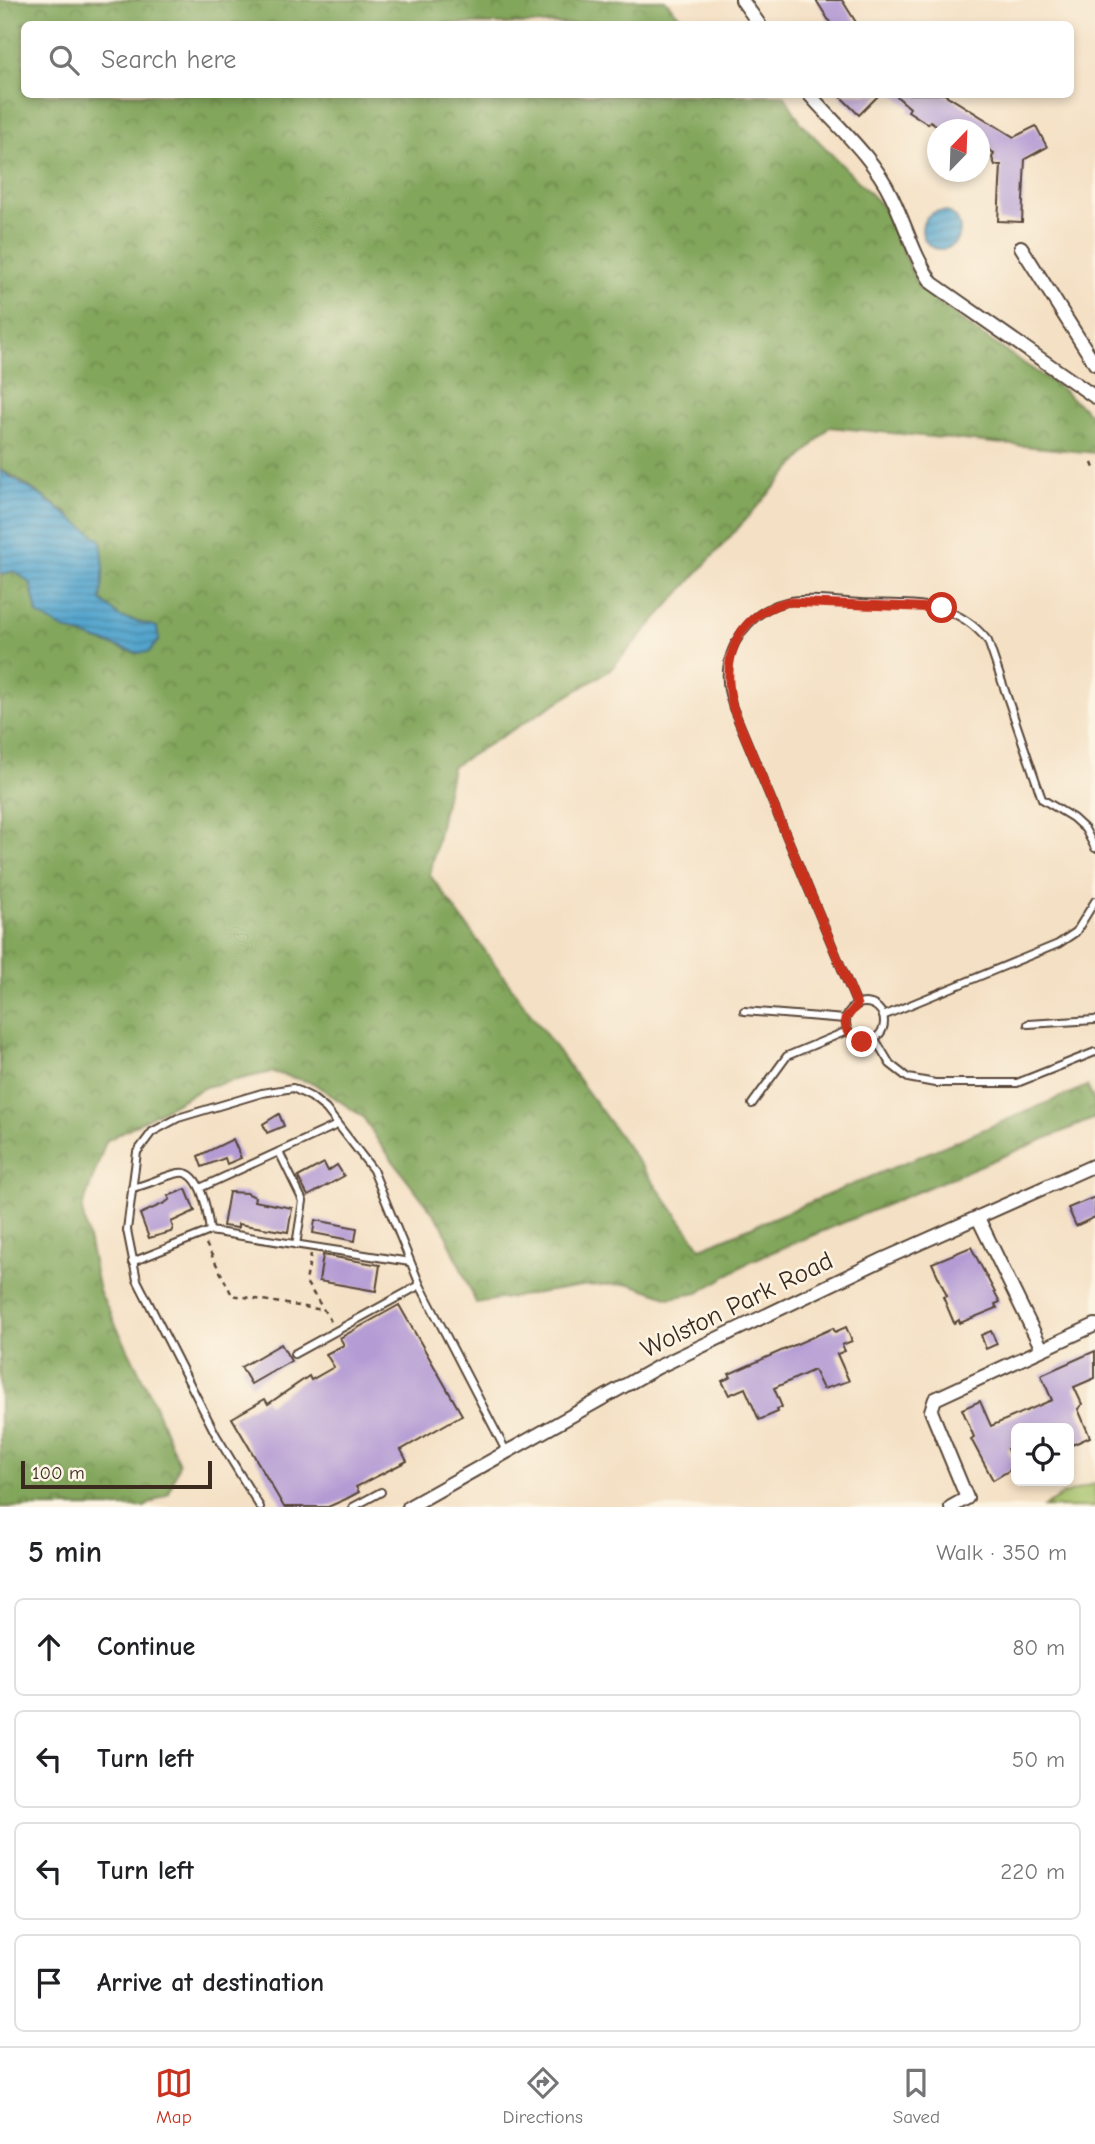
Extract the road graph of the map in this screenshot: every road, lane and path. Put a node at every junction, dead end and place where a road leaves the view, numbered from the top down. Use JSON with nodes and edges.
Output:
{"nodes":[{"id":1,"x":742,"y":0,"type":"edge"},
{"id":2,"x":757,"y":21,"type":"edge"},
{"id":3,"x":812,"y":98,"type":"edge"},
{"id":4,"x":1021,"y":247,"type":"dead end"},
{"id":5,"x":1095,"y":364,"type":"edge"},
{"id":6,"x":1095,"y":397,"type":"edge"},
{"id":7,"x":1092,"y":463,"type":"dead end"},
{"id":8,"x":1095,"y":471,"type":"edge"},
{"id":9,"x":1095,"y":848,"type":"edge"},
{"id":10,"x":1095,"y":901,"type":"edge"},
{"id":11,"x":857,"y":1005,"type":"junction"},
{"id":12,"x":744,"y":1011,"type":"dead end"},
{"id":13,"x":883,"y":1016,"type":"junction"},
{"id":14,"x":845,"y":1019,"type":"junction"},
{"id":15,"x":1095,"y":1020,"type":"edge"},
{"id":16,"x":1027,"y":1024,"type":"dead end"},
{"id":17,"x":847,"y":1031,"type":"junction"},
{"id":18,"x":875,"y":1039,"type":"junction"},
{"id":19,"x":1095,"y":1052,"type":"edge"},
{"id":20,"x":752,"y":1104,"type":"dead end"},
{"id":21,"x":337,"y":1125,"type":"junction"},
{"id":22,"x":279,"y":1152,"type":"junction"},
{"id":23,"x":1095,"y":1165,"type":"edge"},
{"id":24,"x":132,"y":1188,"type":"junction"},
{"id":25,"x":200,"y":1188,"type":"junction"},
{"id":26,"x":978,"y":1218,"type":"junction"},
{"id":27,"x":209,"y":1231,"type":"junction"},
{"id":28,"x":296,"y":1245,"type":"junction"},
{"id":29,"x":312,"y":1247,"type":"junction"},
{"id":30,"x":132,"y":1262,"type":"junction"},
{"id":31,"x":410,"y":1262,"type":"junction"},
{"id":32,"x":420,"y":1285,"type":"junction"},
{"id":33,"x":323,"y":1310,"type":"junction"},
{"id":34,"x":1095,"y":1325,"type":"edge"},
{"id":35,"x":336,"y":1330,"type":"junction"},
{"id":36,"x":1042,"y":1349,"type":"junction"},
{"id":37,"x":294,"y":1354,"type":"dead end"},
{"id":38,"x":506,"y":1451,"type":"junction"},
{"id":39,"x":381,"y":1492,"type":"dead end"},
{"id":40,"x":260,"y":1507,"type":"edge"},
{"id":41,"x":353,"y":1507,"type":"edge"},
{"id":42,"x":409,"y":1507,"type":"edge"},
{"id":43,"x":951,"y":1507,"type":"edge"}],
"edges":[{"from":1,"to":2,"type":"street"},
{"from":3,"to":6,"type":"street"},
{"from":4,"to":5,"type":"street"},
{"from":7,"to":8,"type":"path"},
{"from":9,"to":11,"type":"lane"},
{"from":10,"to":13,"type":"lane"},
{"from":11,"to":13,"type":"lane"},
{"from":11,"to":14,"type":"lane"},
{"from":12,"to":14,"type":"lane"},
{"from":13,"to":18,"type":"lane"},
{"from":14,"to":17,"type":"lane"},
{"from":15,"to":16,"type":"lane"},
{"from":17,"to":18,"type":"lane"},
{"from":17,"to":20,"type":"lane"},
{"from":18,"to":19,"type":"lane"},
{"from":21,"to":22,"type":"lane"},
{"from":21,"to":24,"type":"lane"},
{"from":21,"to":31,"type":"lane"},
{"from":22,"to":25,"type":"lane"},
{"from":22,"to":28,"type":"lane"},
{"from":23,"to":26,"type":"street","name":"Wolston Park Road"},
{"from":24,"to":25,"type":"lane"},
{"from":24,"to":30,"type":"lane"},
{"from":25,"to":27,"type":"lane"},
{"from":26,"to":36,"type":"street"},
{"from":26,"to":38,"type":"street","name":"Wolston Park Road"},
{"from":27,"to":28,"type":"lane"},
{"from":27,"to":30,"type":"lane"},
{"from":27,"to":33,"type":"path"},
{"from":28,"to":29,"type":"lane"},
{"from":29,"to":31,"type":"lane"},
{"from":29,"to":33,"type":"path"},
{"from":30,"to":40,"type":"lane"},
{"from":31,"to":32,"type":"lane"},
{"from":32,"to":35,"type":"lane"},
{"from":32,"to":38,"type":"lane"},
{"from":33,"to":35,"type":"path"},
{"from":34,"to":36,"type":"street"},
{"from":35,"to":37,"type":"lane"},
{"from":36,"to":43,"type":"street"},
{"from":38,"to":42,"type":"street","name":"Wolston Park Road"},
{"from":39,"to":41,"type":"lane"}]}
